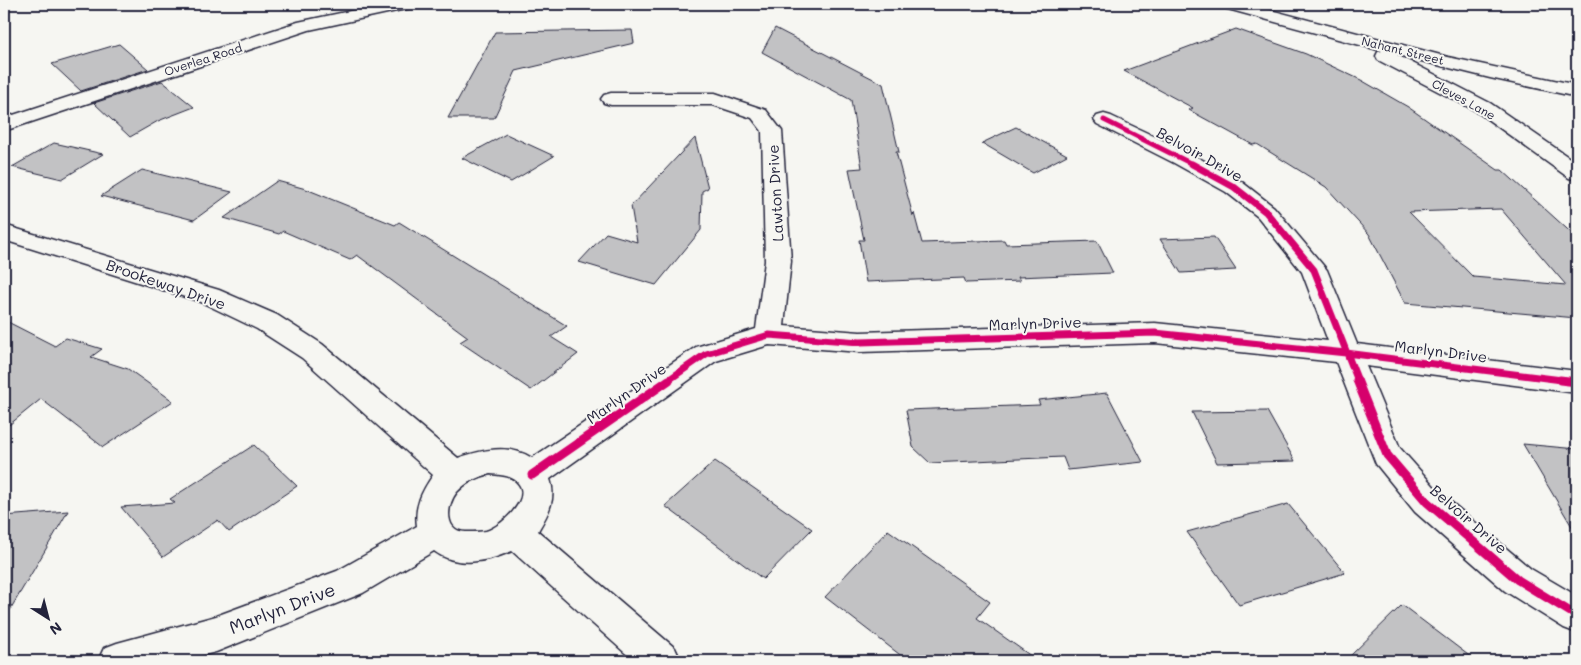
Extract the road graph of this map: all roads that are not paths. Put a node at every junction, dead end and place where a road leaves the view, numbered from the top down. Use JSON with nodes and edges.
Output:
{"nodes":[{"id":1,"x":406,"y":4,"type":"edge"},
{"id":2,"x":1230,"y":4,"type":"edge"},
{"id":3,"x":1344,"y":35,"type":"junction"},
{"id":4,"x":1531,"y":82,"type":"junction"},
{"id":5,"x":1577,"y":91,"type":"edge"},
{"id":6,"x":1494,"y":98,"type":"junction"},
{"id":7,"x":611,"y":100,"type":"dead end"},
{"id":8,"x":1104,"y":120,"type":"dead end"},
{"id":9,"x":4,"y":124,"type":"edge"},
{"id":10,"x":1577,"y":174,"type":"edge"},
{"id":11,"x":4,"y":232,"type":"edge"},
{"id":12,"x":769,"y":335,"type":"junction"},
{"id":13,"x":1346,"y":352,"type":"junction"},
{"id":14,"x":1577,"y":382,"type":"edge"},
{"id":15,"x":455,"y":474,"type":"junction"},
{"id":16,"x":532,"y":475,"type":"junction"},
{"id":17,"x":436,"y":532,"type":"junction"},
{"id":18,"x":515,"y":532,"type":"junction"},
{"id":19,"x":1577,"y":616,"type":"edge"},
{"id":20,"x":118,"y":661,"type":"edge"},
{"id":21,"x":662,"y":661,"type":"edge"}],
"edges":[{"from":1,"to":9,"type":"street","name":"Overlea Road"},
{"from":2,"to":3,"type":"street","name":"Nahant Street"},
{"from":3,"to":4,"type":"street","name":"Nahant Street"},
{"from":3,"to":6,"type":"street","name":"Cleves Lane"},
{"from":4,"to":5,"type":"street","name":"Nahant Street"},
{"from":4,"to":6,"type":"street"},
{"from":6,"to":10,"type":"street","name":"Cleves Lane"},
{"from":7,"to":12,"type":"street","name":"Lawton Drive"},
{"from":8,"to":13,"type":"street","name":"Belvoir Drive"},
{"from":11,"to":15,"type":"street","name":"Brookeway Drive"},
{"from":12,"to":13,"type":"street","name":"Marlyn Drive"},
{"from":12,"to":16,"type":"street","name":"Marlyn Drive"},
{"from":13,"to":14,"type":"street","name":"Marlyn Drive"},
{"from":13,"to":19,"type":"street","name":"Belvoir Drive"},
{"from":15,"to":16,"type":"street"},
{"from":15,"to":17,"type":"street"},
{"from":16,"to":18,"type":"street"},
{"from":17,"to":18,"type":"street"},
{"from":17,"to":20,"type":"street","name":"Marlyn Drive"},
{"from":18,"to":21,"type":"street"}]}
